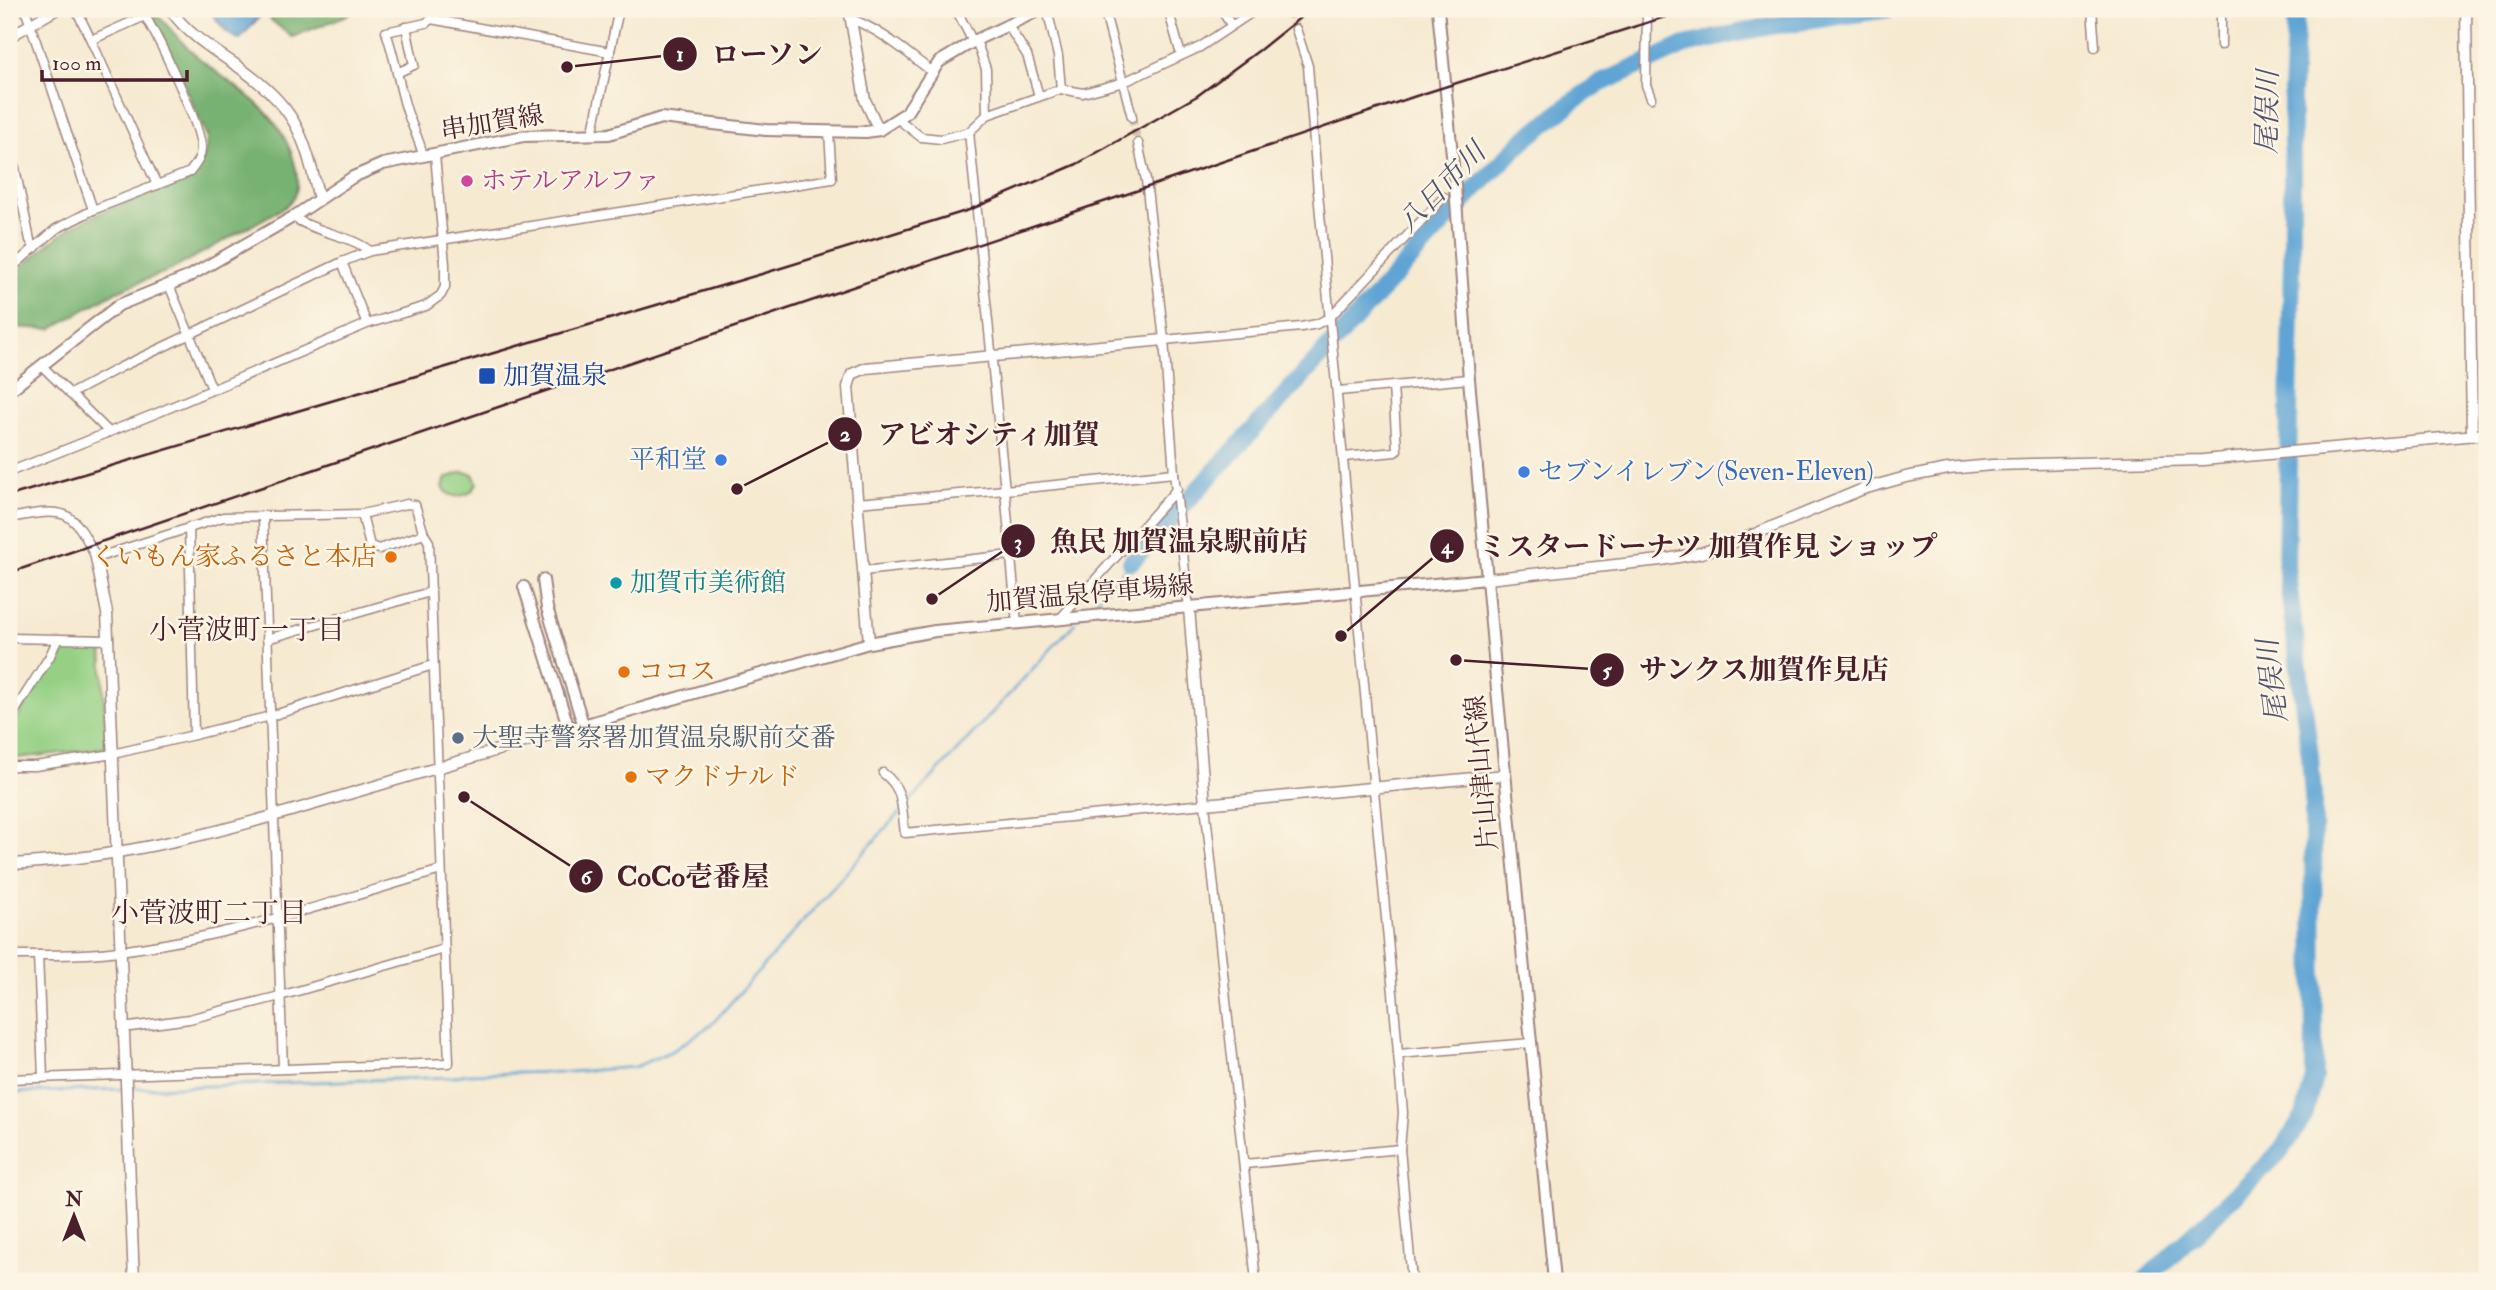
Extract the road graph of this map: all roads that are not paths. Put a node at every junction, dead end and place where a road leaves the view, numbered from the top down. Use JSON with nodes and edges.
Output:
{"nodes":[{"id":1,"x":25,"y":9,"type":"edge"},
{"id":2,"x":57,"y":9,"type":"edge"},
{"id":3,"x":76,"y":9,"type":"edge"},
{"id":4,"x":170,"y":9,"type":"edge"},
{"id":5,"x":429,"y":9,"type":"edge"},
{"id":6,"x":619,"y":9,"type":"edge"},
{"id":7,"x":956,"y":9,"type":"edge"},
{"id":8,"x":1042,"y":9,"type":"edge"},
{"id":9,"x":1047,"y":9,"type":"edge"},
{"id":10,"x":1104,"y":9,"type":"edge"},
{"id":11,"x":1168,"y":9,"type":"edge"},
{"id":12,"x":1221,"y":9,"type":"edge"},
{"id":13,"x":1257,"y":9,"type":"edge"},
{"id":14,"x":1438,"y":9,"type":"edge"},
{"id":15,"x":1647,"y":9,"type":"edge"},
{"id":16,"x":2092,"y":9,"type":"edge"},
{"id":17,"x":2221,"y":9,"type":"edge"},
{"id":18,"x":2466,"y":9,"type":"edge"},
{"id":19,"x":144,"y":13,"type":"edge"},
{"id":20,"x":850,"y":14,"type":"edge"},
{"id":21,"x":431,"y":19,"type":"junction"},
{"id":22,"x":1007,"y":24,"type":"junction"},
{"id":23,"x":31,"y":25,"type":"junction"},
{"id":24,"x":1231,"y":25,"type":"junction"},
{"id":25,"x":405,"y":27,"type":"junction"},
{"id":26,"x":1296,"y":29,"type":"dead end"},
{"id":27,"x":9,"y":37,"type":"edge"},
{"id":28,"x":91,"y":40,"type":"junction"},
{"id":29,"x":974,"y":41,"type":"junction"},
{"id":30,"x":2221,"y":45,"type":"dead end"},
{"id":31,"x":2095,"y":47,"type":"dead end"},
{"id":32,"x":610,"y":52,"type":"junction"},
{"id":33,"x":1181,"y":55,"type":"junction"},
{"id":34,"x":931,"y":71,"type":"junction"},
{"id":35,"x":397,"y":73,"type":"junction"},
{"id":36,"x":1124,"y":82,"type":"junction"},
{"id":37,"x":1061,"y":89,"type":"junction"},
{"id":38,"x":1039,"y":96,"type":"junction"},
{"id":39,"x":1651,"y":98,"type":"dead end"},
{"id":40,"x":987,"y":115,"type":"junction"},
{"id":41,"x":1132,"y":117,"type":"tunnel mouth"},
{"id":42,"x":898,"y":120,"type":"junction"},
{"id":43,"x":879,"y":130,"type":"junction"},
{"id":44,"x":830,"y":132,"type":"junction"},
{"id":45,"x":969,"y":132,"type":"junction"},
{"id":46,"x":592,"y":135,"type":"junction"},
{"id":47,"x":9,"y":140,"type":"edge"},
{"id":48,"x":1138,"y":143,"type":"tunnel mouth"},
{"id":49,"x":435,"y":155,"type":"junction"},
{"id":50,"x":422,"y":156,"type":"junction"},
{"id":51,"x":157,"y":185,"type":"junction"},
{"id":52,"x":1450,"y":195,"type":"junction"},
{"id":53,"x":319,"y":199,"type":"junction"},
{"id":54,"x":93,"y":209,"type":"junction"},
{"id":55,"x":293,"y":217,"type":"junction"},
{"id":56,"x":442,"y":239,"type":"junction"},
{"id":57,"x":35,"y":248,"type":"junction"},
{"id":58,"x":370,"y":251,"type":"junction"},
{"id":59,"x":342,"y":262,"type":"junction"},
{"id":60,"x":9,"y":270,"type":"edge"},
{"id":61,"x":169,"y":285,"type":"junction"},
{"id":62,"x":1330,"y":321,"type":"junction"},
{"id":63,"x":367,"y":324,"type":"junction"},
{"id":64,"x":190,"y":334,"type":"junction"},
{"id":65,"x":1164,"y":340,"type":"junction"},
{"id":66,"x":992,"y":355,"type":"junction"},
{"id":67,"x":41,"y":365,"type":"junction"},
{"id":68,"x":1469,"y":379,"type":"junction"},
{"id":69,"x":1393,"y":386,"type":"junction"},
{"id":70,"x":212,"y":389,"type":"junction"},
{"id":71,"x":9,"y":391,"type":"edge"},
{"id":72,"x":1338,"y":391,"type":"junction"},
{"id":73,"x":70,"y":394,"type":"junction"},
{"id":74,"x":109,"y":432,"type":"junction"},
{"id":75,"x":2487,"y":434,"type":"edge"},
{"id":76,"x":2472,"y":435,"type":"junction"},
{"id":77,"x":1344,"y":457,"type":"junction"},
{"id":78,"x":9,"y":472,"type":"edge"},
{"id":79,"x":1174,"y":473,"type":"junction"},
{"id":80,"x":1005,"y":490,"type":"junction"},
{"id":81,"x":1177,"y":492,"type":"junction"},
{"id":82,"x":857,"y":503,"type":"junction"},
{"id":83,"x":362,"y":514,"type":"junction"},
{"id":84,"x":263,"y":517,"type":"junction"},
{"id":85,"x":9,"y":518,"type":"edge"},
{"id":86,"x":189,"y":527,"type":"junction"},
{"id":87,"x":424,"y":534,"type":"junction"},
{"id":88,"x":1011,"y":555,"type":"junction"},
{"id":89,"x":96,"y":558,"type":"junction"},
{"id":90,"x":863,"y":571,"type":"junction"},
{"id":91,"x":1487,"y":579,"type":"junction"},
{"id":92,"x":543,"y":580,"type":"dead end"},
{"id":93,"x":524,"y":587,"type":"dead end"},
{"id":94,"x":430,"y":592,"type":"junction"},
{"id":95,"x":1356,"y":592,"type":"junction"},
{"id":96,"x":1189,"y":608,"type":"junction"},
{"id":97,"x":1062,"y":620,"type":"junction"},
{"id":98,"x":1017,"y":624,"type":"junction"},
{"id":99,"x":9,"y":638,"type":"edge"},
{"id":100,"x":108,"y":639,"type":"junction"},
{"id":101,"x":267,"y":639,"type":"junction"},
{"id":102,"x":57,"y":640,"type":"junction"},
{"id":103,"x":869,"y":643,"type":"junction"},
{"id":104,"x":433,"y":665,"type":"junction"},
{"id":105,"x":271,"y":716,"type":"junction"},
{"id":106,"x":9,"y":720,"type":"edge"},
{"id":107,"x":583,"y":724,"type":"junction"},
{"id":108,"x":569,"y":729,"type":"junction"},
{"id":109,"x":194,"y":735,"type":"junction"},
{"id":110,"x":113,"y":754,"type":"junction"},
{"id":111,"x":9,"y":766,"type":"edge"},
{"id":112,"x":438,"y":768,"type":"junction"},
{"id":113,"x":883,"y":773,"type":"dead end"},
{"id":114,"x":1505,"y":775,"type":"junction"},
{"id":115,"x":1373,"y":788,"type":"junction"},
{"id":116,"x":1205,"y":804,"type":"junction"},
{"id":117,"x":274,"y":816,"type":"junction"},
{"id":118,"x":117,"y":854,"type":"junction"},
{"id":119,"x":9,"y":864,"type":"edge"},
{"id":120,"x":441,"y":870,"type":"junction"},
{"id":121,"x":279,"y":918,"type":"junction"},
{"id":122,"x":444,"y":949,"type":"junction"},
{"id":123,"x":121,"y":950,"type":"junction"},
{"id":124,"x":9,"y":955,"type":"edge"},
{"id":125,"x":38,"y":955,"type":"junction"},
{"id":126,"x":280,"y":996,"type":"junction"},
{"id":127,"x":123,"y":1028,"type":"junction"},
{"id":128,"x":1531,"y":1043,"type":"junction"},
{"id":129,"x":1398,"y":1054,"type":"junction"},
{"id":130,"x":283,"y":1068,"type":"junction"},
{"id":131,"x":124,"y":1073,"type":"junction"},
{"id":132,"x":43,"y":1077,"type":"junction"},
{"id":133,"x":9,"y":1079,"type":"edge"},
{"id":134,"x":1400,"y":1149,"type":"junction"},
{"id":135,"x":1245,"y":1164,"type":"junction"},
{"id":136,"x":134,"y":1281,"type":"edge"},
{"id":137,"x":1256,"y":1281,"type":"edge"},
{"id":138,"x":1412,"y":1281,"type":"edge"},
{"id":139,"x":1553,"y":1281,"type":"edge"}],
"edges":[{"from":1,"to":23,"type":"street"},
{"from":2,"to":23,"type":"street"},
{"from":3,"to":28,"type":"street"},
{"from":4,"to":53,"type":"street"},
{"from":5,"to":21,"type":"street"},
{"from":6,"to":32,"type":"street"},
{"from":7,"to":29,"type":"street"},
{"from":8,"to":22,"type":"main road","name":"串加賀線"},
{"from":9,"to":37,"type":"street"},
{"from":10,"to":36,"type":"street"},
{"from":11,"to":33,"type":"street"},
{"from":12,"to":24,"type":"street"},
{"from":13,"to":24,"type":"street"},
{"from":14,"to":52,"type":"main road","name":"片山津山代線"},
{"from":15,"to":39,"type":"street"},
{"from":16,"to":31,"type":"street"},
{"from":17,"to":30,"type":"street"},
{"from":18,"to":76,"type":"street"},
{"from":19,"to":28,"type":"street"},
{"from":19,"to":51,"type":"street"},
{"from":20,"to":34,"type":"street"},
{"from":20,"to":43,"type":"street"},
{"from":21,"to":25,"type":"street"},
{"from":21,"to":32,"type":"street"},
{"from":22,"to":29,"type":"main road","name":"串加賀線"},
{"from":22,"to":38,"type":"street"},
{"from":23,"to":27,"type":"street"},
{"from":23,"to":54,"type":"street"},
{"from":24,"to":33,"type":"street"},
{"from":25,"to":35,"type":"street"},
{"from":25,"to":35,"type":"street"},
{"from":26,"to":62,"type":"street"},
{"from":28,"to":51,"type":"street"},
{"from":29,"to":34,"type":"main road","name":"串加賀線"},
{"from":29,"to":40,"type":"street"},
{"from":32,"to":46,"type":"street"},
{"from":33,"to":36,"type":"street"},
{"from":34,"to":42,"type":"main road","name":"串加賀線"},
{"from":35,"to":50,"type":"street"},
{"from":36,"to":37,"type":"street"},
{"from":36,"to":41,"type":"street"},
{"from":37,"to":38,"type":"street"},
{"from":38,"to":40,"type":"street"},
{"from":40,"to":45,"type":"street"},
{"from":42,"to":43,"type":"main road","name":"串加賀線"},
{"from":42,"to":45,"type":"street"},
{"from":43,"to":44,"type":"main road","name":"串加賀線"},
{"from":44,"to":46,"type":"main road","name":"串加賀線"},
{"from":44,"to":56,"type":"street"},
{"from":45,"to":66,"type":"street"},
{"from":46,"to":49,"type":"main road","name":"串加賀線"},
{"from":47,"to":57,"type":"street"},
{"from":48,"to":65,"type":"street"},
{"from":49,"to":50,"type":"main road","name":"串加賀線"},
{"from":49,"to":56,"type":"street"},
{"from":50,"to":53,"type":"main road","name":"串加賀線"},
{"from":51,"to":54,"type":"street"},
{"from":52,"to":62,"type":"street"},
{"from":52,"to":68,"type":"main road","name":"片山津山代線"},
{"from":53,"to":55,"type":"main road","name":"串加賀線"},
{"from":54,"to":57,"type":"street"},
{"from":55,"to":58,"type":"street"},
{"from":55,"to":61,"type":"main road","name":"串加賀線"},
{"from":56,"to":58,"type":"street"},
{"from":56,"to":63,"type":"street"},
{"from":57,"to":60,"type":"street"},
{"from":58,"to":59,"type":"street"},
{"from":59,"to":63,"type":"street"},
{"from":59,"to":64,"type":"street"},
{"from":61,"to":64,"type":"street"},
{"from":61,"to":67,"type":"main road","name":"串加賀線"},
{"from":62,"to":65,"type":"street"},
{"from":62,"to":72,"type":"street"},
{"from":63,"to":70,"type":"street"},
{"from":64,"to":70,"type":"street"},
{"from":64,"to":73,"type":"street"},
{"from":65,"to":66,"type":"street"},
{"from":65,"to":79,"type":"street"},
{"from":66,"to":80,"type":"street"},
{"from":66,"to":82,"type":"street"},
{"from":67,"to":71,"type":"main road","name":"串加賀線"},
{"from":67,"to":73,"type":"street"},
{"from":68,"to":69,"type":"street"},
{"from":68,"to":91,"type":"main road","name":"片山津山代線"},
{"from":69,"to":72,"type":"street"},
{"from":69,"to":77,"type":"street"},
{"from":70,"to":74,"type":"street"},
{"from":72,"to":77,"type":"street"},
{"from":73,"to":74,"type":"street"},
{"from":74,"to":78,"type":"street"},
{"from":75,"to":76,"type":"street"},
{"from":76,"to":91,"type":"street"},
{"from":77,"to":95,"type":"street"},
{"from":79,"to":80,"type":"street"},
{"from":79,"to":81,"type":"street"},
{"from":80,"to":82,"type":"street"},
{"from":80,"to":88,"type":"street"},
{"from":81,"to":96,"type":"street"},
{"from":81,"to":97,"type":"street"},
{"from":82,"to":90,"type":"street"},
{"from":83,"to":84,"type":"street"},
{"from":83,"to":87,"type":"street"},
{"from":83,"to":87,"type":"street"},
{"from":84,"to":86,"type":"street"},
{"from":84,"to":101,"type":"street"},
{"from":85,"to":89,"type":"street"},
{"from":86,"to":89,"type":"street"},
{"from":86,"to":109,"type":"street"},
{"from":87,"to":94,"type":"street"},
{"from":88,"to":90,"type":"street"},
{"from":88,"to":98,"type":"street"},
{"from":89,"to":100,"type":"street"},
{"from":90,"to":103,"type":"street"},
{"from":91,"to":95,"type":"main road","name":"加賀温泉停車場線"},
{"from":91,"to":114,"type":"main road","name":"片山津山代線"},
{"from":92,"to":107,"type":"main road"},
{"from":93,"to":108,"type":"main road"},
{"from":94,"to":101,"type":"street"},
{"from":94,"to":104,"type":"street"},
{"from":95,"to":96,"type":"main road","name":"加賀温泉停車場線"},
{"from":95,"to":115,"type":"street"},
{"from":96,"to":97,"type":"main road","name":"加賀温泉停車場線"},
{"from":96,"to":116,"type":"street"},
{"from":97,"to":98,"type":"main road","name":"加賀温泉停車場線"},
{"from":98,"to":103,"type":"main road","name":"加賀温泉停車場線"},
{"from":99,"to":102,"type":"street"},
{"from":100,"to":102,"type":"street"},
{"from":100,"to":110,"type":"street"},
{"from":101,"to":105,"type":"street"},
{"from":102,"to":106,"type":"street"},
{"from":103,"to":107,"type":"main road","name":"加賀温泉停車場線"},
{"from":104,"to":105,"type":"street"},
{"from":104,"to":112,"type":"street"},
{"from":105,"to":109,"type":"street"},
{"from":105,"to":117,"type":"street"},
{"from":107,"to":108,"type":"main road","name":"加賀温泉停車場線"},
{"from":108,"to":112,"type":"street"},
{"from":109,"to":110,"type":"street"},
{"from":110,"to":111,"type":"street"},
{"from":110,"to":118,"type":"street"},
{"from":112,"to":117,"type":"street"},
{"from":112,"to":120,"type":"street"},
{"from":113,"to":116,"type":"street"},
{"from":114,"to":115,"type":"street"},
{"from":114,"to":128,"type":"main road","name":"片山津山代線"},
{"from":115,"to":116,"type":"street"},
{"from":115,"to":129,"type":"street"},
{"from":116,"to":135,"type":"street"},
{"from":117,"to":118,"type":"street"},
{"from":117,"to":121,"type":"street"},
{"from":118,"to":119,"type":"street"},
{"from":118,"to":123,"type":"street"},
{"from":120,"to":121,"type":"street"},
{"from":120,"to":122,"type":"street"},
{"from":121,"to":123,"type":"street"},
{"from":121,"to":126,"type":"street"},
{"from":122,"to":126,"type":"street"},
{"from":122,"to":130,"type":"street"},
{"from":123,"to":125,"type":"street"},
{"from":123,"to":127,"type":"street"},
{"from":124,"to":125,"type":"street"},
{"from":125,"to":132,"type":"street"},
{"from":126,"to":127,"type":"street"},
{"from":126,"to":130,"type":"street"},
{"from":127,"to":131,"type":"street"},
{"from":128,"to":129,"type":"street"},
{"from":128,"to":139,"type":"main road","name":"片山津山代線"},
{"from":129,"to":134,"type":"street"},
{"from":130,"to":131,"type":"street"},
{"from":131,"to":132,"type":"street"},
{"from":131,"to":136,"type":"street"},
{"from":132,"to":133,"type":"street"},
{"from":134,"to":135,"type":"street"},
{"from":134,"to":138,"type":"street"},
{"from":135,"to":137,"type":"street"}]}
